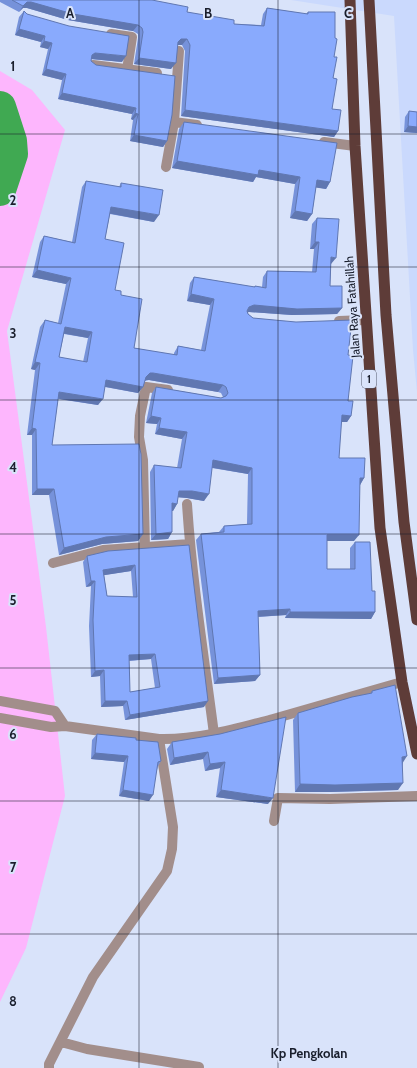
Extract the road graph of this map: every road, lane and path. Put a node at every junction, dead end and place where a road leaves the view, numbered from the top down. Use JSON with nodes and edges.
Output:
{"nodes":[{"id":1,"x":350,"y":0,"type":"edge"},
{"id":2,"x":369,"y":0,"type":"edge"},
{"id":3,"x":98,"y":32,"type":"edge"},
{"id":4,"x":179,"y":51,"type":"edge"},
{"id":5,"x":93,"y":65,"type":"edge"},
{"id":6,"x":128,"y":70,"type":"junction"},
{"id":7,"x":170,"y":75,"type":"junction"},
{"id":8,"x":174,"y":122,"type":"junction"},
{"id":9,"x":205,"y":126,"type":"edge"},
{"id":10,"x":316,"y":140,"type":"edge"},
{"id":11,"x":355,"y":146,"type":"junction"},
{"id":12,"x":166,"y":167,"type":"dead end"},
{"id":13,"x":365,"y":320,"type":"junction"},
{"id":14,"x":330,"y":321,"type":"edge"},
{"id":15,"x":180,"y":392,"type":"edge"},
{"id":16,"x":187,"y":504,"type":"dead end"},
{"id":17,"x":190,"y":544,"type":"junction"},
{"id":18,"x":145,"y":548,"type":"junction"},
{"id":19,"x":53,"y":563,"type":"dead end"},
{"id":20,"x":417,"y":620,"type":"edge"},
{"id":21,"x":402,"y":682,"type":"junction"},
{"id":22,"x":0,"y":702,"type":"edge"},
{"id":23,"x":0,"y":718,"type":"edge"},
{"id":24,"x":65,"y":726,"type":"junction"},
{"id":25,"x":214,"y":734,"type":"junction"},
{"id":26,"x":159,"y":739,"type":"junction"},
{"id":27,"x":417,"y":754,"type":"edge"},
{"id":28,"x":417,"y":796,"type":"edge"},
{"id":29,"x":274,"y":821,"type":"dead end"},
{"id":30,"x":61,"y":1042,"type":"junction"},
{"id":31,"x":198,"y":1067,"type":"edge"},
{"id":32,"x":49,"y":1068,"type":"edge"}],
"edges":[{"from":1,"to":11,"type":"highway","name":"Jalan Raya Fatahillah","number":"1"},
{"from":2,"to":20,"type":"highway","number":"1"},
{"from":3,"to":6,"type":"street"},
{"from":4,"to":7,"type":"street"},
{"from":5,"to":6,"type":"street"},
{"from":6,"to":7,"type":"street"},
{"from":7,"to":8,"type":"street"},
{"from":8,"to":9,"type":"street"},
{"from":8,"to":12,"type":"street"},
{"from":10,"to":11,"type":"street"},
{"from":11,"to":13,"type":"highway","name":"Jalan Raya Fatahillah","number":"1"},
{"from":13,"to":14,"type":"street"},
{"from":13,"to":21,"type":"highway","name":"Jalan Raya Fatahillah","number":"1"},
{"from":15,"to":18,"type":"street"},
{"from":16,"to":17,"type":"street"},
{"from":17,"to":18,"type":"street"},
{"from":17,"to":25,"type":"street"},
{"from":18,"to":19,"type":"street"},
{"from":21,"to":25,"type":"street"},
{"from":21,"to":27,"type":"highway","name":"Jalan Raya Fatahillah","number":"1"},
{"from":22,"to":24,"type":"street"},
{"from":23,"to":24,"type":"street"},
{"from":24,"to":26,"type":"street"},
{"from":25,"to":26,"type":"street"},
{"from":26,"to":30,"type":"street"},
{"from":28,"to":29,"type":"street"},
{"from":30,"to":31,"type":"street"},
{"from":30,"to":32,"type":"street"}]}
